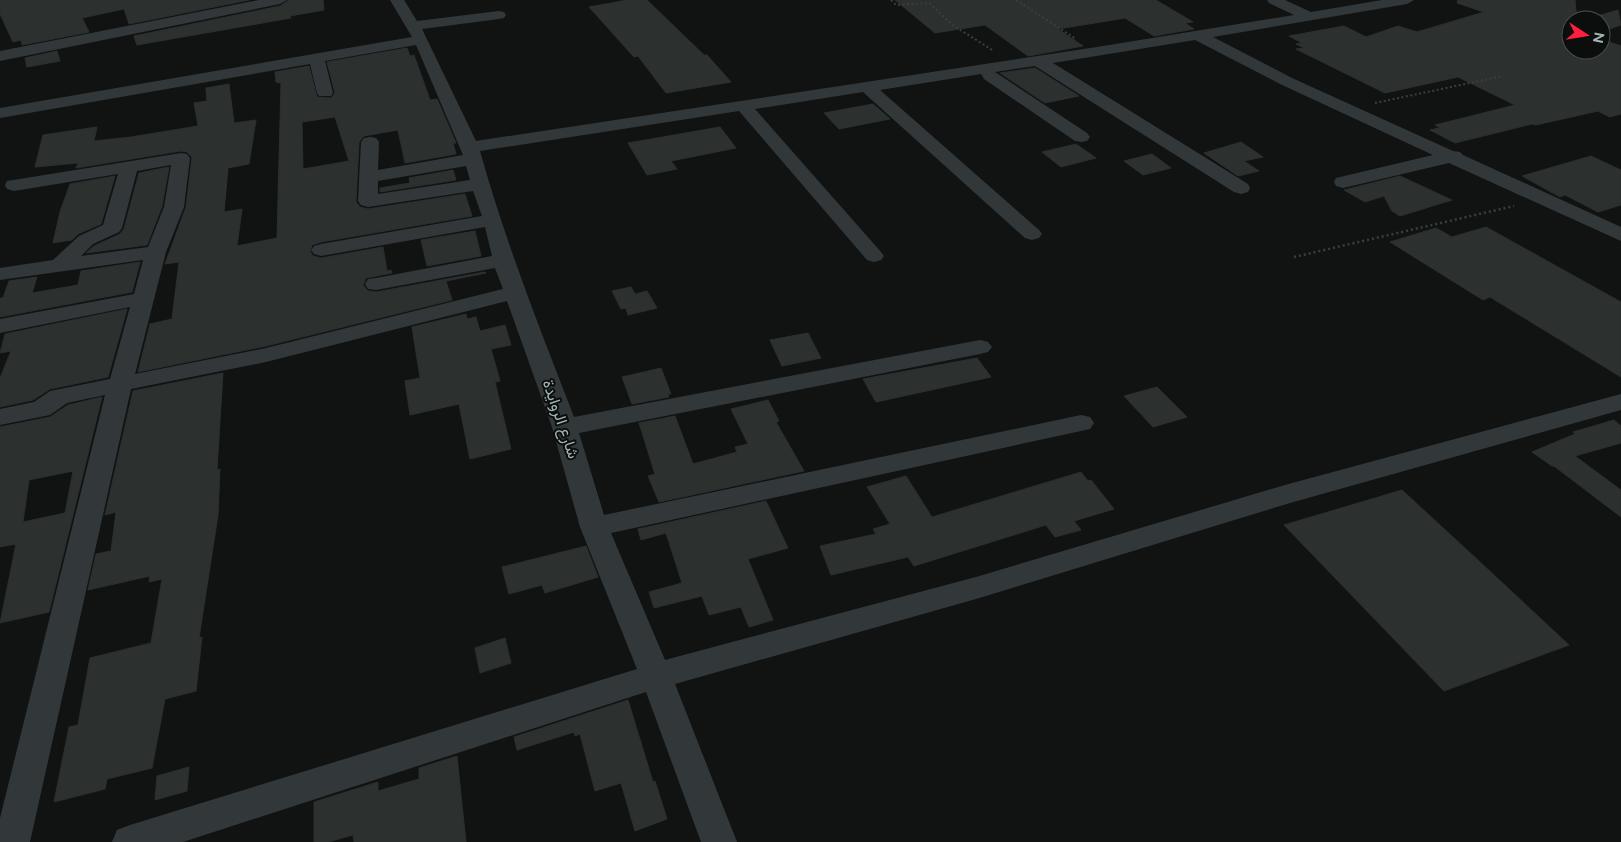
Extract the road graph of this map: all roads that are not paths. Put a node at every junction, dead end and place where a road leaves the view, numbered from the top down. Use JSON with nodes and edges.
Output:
{"nodes":[{"id":1,"x":280,"y":0,"type":"edge"},
{"id":2,"x":396,"y":0,"type":"edge"},
{"id":3,"x":1274,"y":0,"type":"edge"},
{"id":4,"x":1407,"y":0,"type":"edge"},
{"id":5,"x":499,"y":15,"type":"dead end"},
{"id":6,"x":1308,"y":16,"type":"junction"},
{"id":7,"x":416,"y":33,"type":"junction"},
{"id":8,"x":1196,"y":35,"type":"junction"},
{"id":9,"x":0,"y":56,"type":"edge"},
{"id":10,"x":316,"y":57,"type":"junction"},
{"id":11,"x":1038,"y":61,"type":"junction"},
{"id":12,"x":985,"y":69,"type":"junction"},
{"id":13,"x":866,"y":86,"type":"junction"},
{"id":14,"x":325,"y":92,"type":"dead end"},
{"id":15,"x":743,"y":105,"type":"junction"},
{"id":16,"x":0,"y":113,"type":"edge"},
{"id":17,"x":1081,"y":137,"type":"dead end"},
{"id":18,"x":370,"y":142,"type":"dead end"},
{"id":19,"x":472,"y":153,"type":"junction"},
{"id":20,"x":1454,"y":156,"type":"junction"},
{"id":21,"x":130,"y":166,"type":"junction"},
{"id":22,"x":370,"y":177,"type":"junction"},
{"id":23,"x":1343,"y":182,"type":"dead end"},
{"id":24,"x":480,"y":184,"type":"junction"},
{"id":25,"x":14,"y":185,"type":"dead end"},
{"id":26,"x":1241,"y":188,"type":"dead end"},
{"id":27,"x":493,"y":220,"type":"junction"},
{"id":28,"x":1032,"y":234,"type":"dead end"},
{"id":29,"x":1621,"y":235,"type":"edge"},
{"id":30,"x":321,"y":250,"type":"dead end"},
{"id":31,"x":156,"y":252,"type":"junction"},
{"id":32,"x":874,"y":256,"type":"dead end"},
{"id":33,"x":503,"y":260,"type":"junction"},
{"id":34,"x":59,"y":266,"type":"junction"},
{"id":35,"x":0,"y":274,"type":"edge"},
{"id":36,"x":376,"y":284,"type":"dead end"},
{"id":37,"x":515,"y":292,"type":"junction"},
{"id":38,"x":145,"y":298,"type":"junction"},
{"id":39,"x":0,"y":326,"type":"edge"},
{"id":40,"x":980,"y":347,"type":"dead end"},
{"id":41,"x":120,"y":384,"type":"junction"},
{"id":42,"x":1621,"y":402,"type":"edge"},
{"id":43,"x":0,"y":417,"type":"edge"},
{"id":44,"x":1081,"y":423,"type":"dead end"},
{"id":45,"x":565,"y":427,"type":"junction"},
{"id":46,"x":594,"y":527,"type":"junction"},
{"id":47,"x":656,"y":676,"type":"junction"},
{"id":48,"x":12,"y":842,"type":"edge"},
{"id":49,"x":130,"y":842,"type":"edge"},
{"id":50,"x":719,"y":842,"type":"edge"}],
"edges":[{"from":1,"to":9,"type":"street"},
{"from":2,"to":7,"type":"street","name":"شارع الروايدة"},
{"from":3,"to":6,"type":"street"},
{"from":4,"to":6,"type":"street"},
{"from":5,"to":7,"type":"street"},
{"from":6,"to":8,"type":"street"},
{"from":7,"to":10,"type":"street"},
{"from":7,"to":19,"type":"street","name":"شارع الروايدة"},
{"from":8,"to":11,"type":"street"},
{"from":8,"to":20,"type":"street"},
{"from":10,"to":14,"type":"street"},
{"from":10,"to":16,"type":"street"},
{"from":11,"to":12,"type":"street"},
{"from":11,"to":26,"type":"street"},
{"from":12,"to":13,"type":"street"},
{"from":12,"to":17,"type":"street"},
{"from":13,"to":15,"type":"street"},
{"from":13,"to":28,"type":"street"},
{"from":15,"to":19,"type":"street"},
{"from":15,"to":32,"type":"street"},
{"from":18,"to":22,"type":"street"},
{"from":19,"to":22,"type":"street"},
{"from":19,"to":24,"type":"street","name":"شارع الروايدة"},
{"from":20,"to":23,"type":"street"},
{"from":20,"to":29,"type":"street"},
{"from":21,"to":25,"type":"street"},
{"from":21,"to":31,"type":"street"},
{"from":21,"to":34,"type":"street"},
{"from":22,"to":24,"type":"street"},
{"from":24,"to":27,"type":"street","name":"شارع الروايدة"},
{"from":27,"to":30,"type":"street"},
{"from":27,"to":33,"type":"street","name":"شارع الروايدة"},
{"from":31,"to":34,"type":"street"},
{"from":31,"to":38,"type":"street"},
{"from":33,"to":36,"type":"street"},
{"from":33,"to":37,"type":"street","name":"شارع الروايدة"},
{"from":34,"to":35,"type":"street"},
{"from":37,"to":41,"type":"street"},
{"from":37,"to":45,"type":"street","name":"شارع الروايدة"},
{"from":38,"to":39,"type":"street"},
{"from":38,"to":41,"type":"street"},
{"from":40,"to":45,"type":"street"},
{"from":41,"to":43,"type":"street"},
{"from":41,"to":48,"type":"street"},
{"from":42,"to":47,"type":"street"},
{"from":44,"to":46,"type":"street"},
{"from":45,"to":46,"type":"street","name":"شارع الروايدة"},
{"from":46,"to":47,"type":"street","name":"شارع الروايدة"},
{"from":47,"to":49,"type":"street"},
{"from":47,"to":50,"type":"street","name":"شارع الروايدة"}]}
